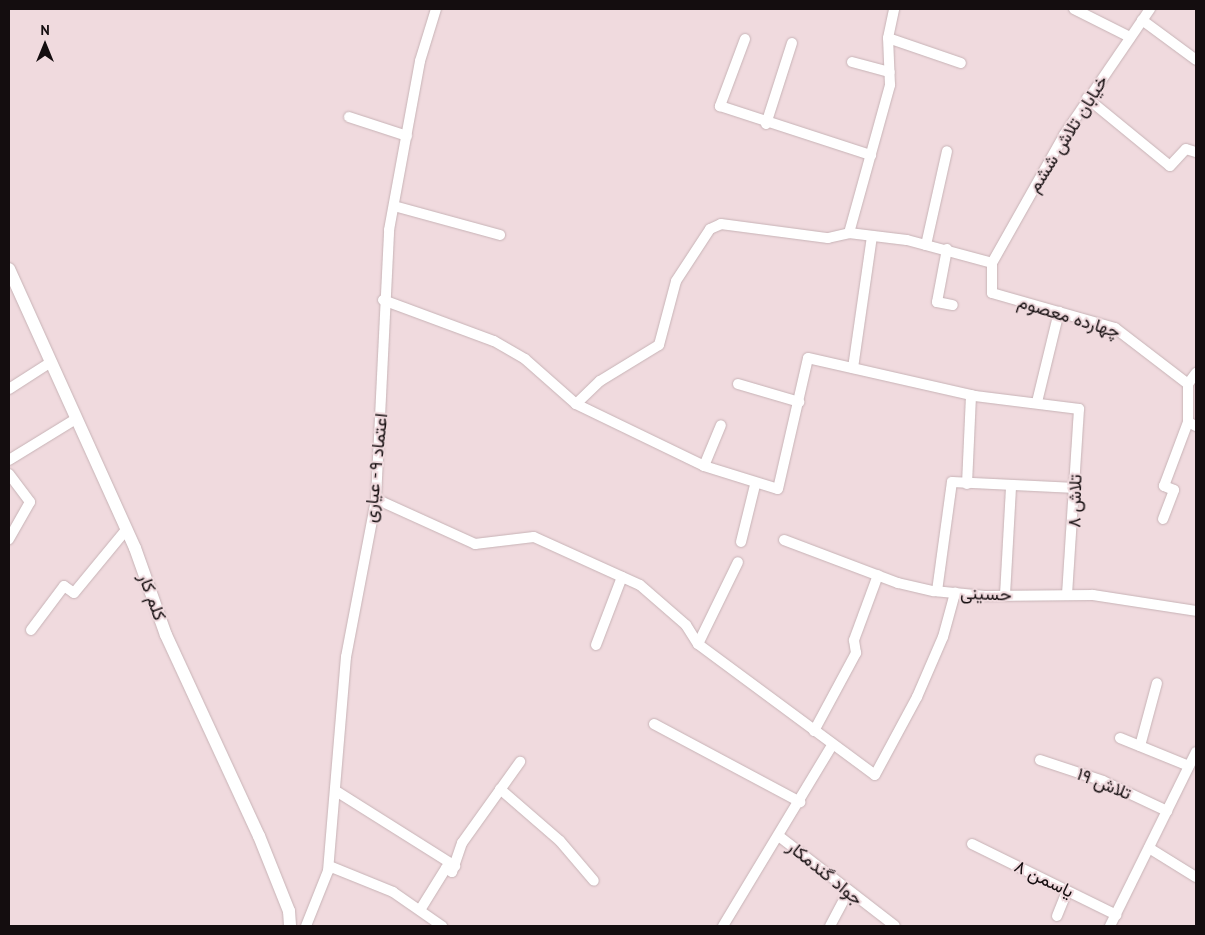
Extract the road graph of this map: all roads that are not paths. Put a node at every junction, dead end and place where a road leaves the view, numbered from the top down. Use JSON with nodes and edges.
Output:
{"nodes":[{"id":1,"x":436,"y":9,"type":"edge"},
{"id":2,"x":894,"y":9,"type":"edge"},
{"id":3,"x":1074,"y":9,"type":"edge"},
{"id":4,"x":1150,"y":9,"type":"edge"},
{"id":5,"x":1142,"y":20,"type":"junction"},
{"id":6,"x":1130,"y":37,"type":"junction"},
{"id":7,"x":888,"y":38,"type":"junction"},
{"id":8,"x":745,"y":39,"type":"dead end"},
{"id":9,"x":792,"y":43,"type":"dead end"},
{"id":10,"x":1196,"y":60,"type":"edge"},
{"id":11,"x":852,"y":62,"type":"dead end"},
{"id":12,"x":961,"y":63,"type":"dead end"},
{"id":13,"x":890,"y":72,"type":"junction"},
{"id":14,"x":1087,"y":98,"type":"junction"},
{"id":15,"x":349,"y":117,"type":"dead end"},
{"id":16,"x":766,"y":124,"type":"junction"},
{"id":17,"x":407,"y":136,"type":"junction"},
{"id":18,"x":947,"y":151,"type":"dead end"},
{"id":19,"x":1196,"y":152,"type":"edge"},
{"id":20,"x":871,"y":155,"type":"junction"},
{"id":21,"x":394,"y":206,"type":"junction"},
{"id":22,"x":849,"y":234,"type":"junction"},
{"id":23,"x":500,"y":235,"type":"dead end"},
{"id":24,"x":872,"y":236,"type":"junction"},
{"id":25,"x":926,"y":245,"type":"junction"},
{"id":26,"x":946,"y":249,"type":"junction"},
{"id":27,"x":992,"y":264,"type":"junction"},
{"id":28,"x":9,"y":269,"type":"edge"},
{"id":29,"x":383,"y":300,"type":"junction"},
{"id":30,"x":953,"y":305,"type":"dead end"},
{"id":31,"x":1058,"y":312,"type":"junction"},
{"id":32,"x":48,"y":364,"type":"junction"},
{"id":33,"x":853,"y":368,"type":"junction"},
{"id":34,"x":1196,"y":373,"type":"edge"},
{"id":35,"x":738,"y":384,"type":"dead end"},
{"id":36,"x":1188,"y":384,"type":"junction"},
{"id":37,"x":9,"y":389,"type":"edge"},
{"id":38,"x":971,"y":395,"type":"junction"},
{"id":39,"x":799,"y":402,"type":"junction"},
{"id":40,"x":1037,"y":402,"type":"junction"},
{"id":41,"x":576,"y":404,"type":"junction"},
{"id":42,"x":74,"y":420,"type":"junction"},
{"id":43,"x":1192,"y":424,"type":"edge"},
{"id":44,"x":721,"y":425,"type":"dead end"},
{"id":45,"x":9,"y":460,"type":"edge"},
{"id":46,"x":704,"y":466,"type":"junction"},
{"id":47,"x":9,"y":474,"type":"edge"},
{"id":48,"x":755,"y":484,"type":"junction"},
{"id":49,"x":967,"y":484,"type":"junction"},
{"id":50,"x":1010,"y":487,"type":"junction"},
{"id":51,"x":1076,"y":488,"type":"junction"},
{"id":52,"x":376,"y":499,"type":"junction"},
{"id":53,"x":1163,"y":518,"type":"dead end"},
{"id":54,"x":126,"y":530,"type":"junction"},
{"id":55,"x":9,"y":539,"type":"edge"},
{"id":56,"x":784,"y":540,"type":"dead end"},
{"id":57,"x":741,"y":542,"type":"dead end"},
{"id":58,"x":738,"y":562,"type":"dead end"},
{"id":59,"x":878,"y":575,"type":"junction"},
{"id":60,"x":622,"y":576,"type":"junction"},
{"id":61,"x":937,"y":591,"type":"junction"},
{"id":62,"x":955,"y":593,"type":"junction"},
{"id":63,"x":1067,"y":594,"type":"junction"},
{"id":64,"x":1005,"y":595,"type":"junction"},
{"id":65,"x":1196,"y":610,"type":"edge"},
{"id":66,"x":32,"y":630,"type":"dead end"},
{"id":67,"x":698,"y":644,"type":"junction"},
{"id":68,"x":596,"y":645,"type":"dead end"},
{"id":69,"x":1157,"y":683,"type":"dead end"},
{"id":70,"x":654,"y":724,"type":"dead end"},
{"id":71,"x":814,"y":731,"type":"junction"},
{"id":72,"x":1120,"y":738,"type":"dead end"},
{"id":73,"x":832,"y":745,"type":"junction"},
{"id":74,"x":1140,"y":746,"type":"junction"},
{"id":75,"x":1196,"y":752,"type":"edge"},
{"id":76,"x":1040,"y":760,"type":"dead end"},
{"id":77,"x":520,"y":762,"type":"dead end"},
{"id":78,"x":1189,"y":766,"type":"junction"},
{"id":79,"x":500,"y":789,"type":"junction"},
{"id":80,"x":336,"y":791,"type":"junction"},
{"id":81,"x":800,"y":802,"type":"junction"},
{"id":82,"x":1167,"y":811,"type":"junction"},
{"id":83,"x":780,"y":837,"type":"junction"},
{"id":84,"x":972,"y":844,"type":"dead end"},
{"id":85,"x":1149,"y":848,"type":"junction"},
{"id":86,"x":329,"y":866,"type":"junction"},
{"id":87,"x":455,"y":866,"type":"junction"},
{"id":88,"x":1196,"y":877,"type":"edge"},
{"id":89,"x":594,"y":881,"type":"dead end"},
{"id":90,"x":1067,"y":891,"type":"junction"},
{"id":91,"x":848,"y":892,"type":"junction"},
{"id":92,"x":420,"y":910,"type":"junction"},
{"id":93,"x":1116,"y":915,"type":"junction"},
{"id":94,"x":1057,"y":916,"type":"dead end"},
{"id":95,"x":436,"y":925,"type":"edge"},
{"id":96,"x":290,"y":926,"type":"edge"},
{"id":97,"x":306,"y":926,"type":"edge"},
{"id":98,"x":723,"y":926,"type":"edge"},
{"id":99,"x":830,"y":926,"type":"edge"},
{"id":100,"x":895,"y":926,"type":"edge"},
{"id":101,"x":1110,"y":926,"type":"edge"}],
"edges":[{"from":1,"to":17,"type":"street","name":"اعتماد ۹ - عیاری"},
{"from":2,"to":7,"type":"street"},
{"from":3,"to":6,"type":"street"},
{"from":4,"to":5,"type":"street","name":"خیابان تلاش ششم"},
{"from":5,"to":6,"type":"street","name":"خیابان تلاش ششم"},
{"from":5,"to":10,"type":"street"},
{"from":6,"to":14,"type":"street","name":"خیابان تلاش ششم"},
{"from":7,"to":12,"type":"street"},
{"from":7,"to":13,"type":"street"},
{"from":8,"to":16,"type":"street"},
{"from":9,"to":16,"type":"street"},
{"from":11,"to":13,"type":"street"},
{"from":13,"to":20,"type":"street"},
{"from":14,"to":19,"type":"street"},
{"from":14,"to":27,"type":"street","name":"خیابان تلاش ششم"},
{"from":15,"to":17,"type":"street"},
{"from":16,"to":20,"type":"street"},
{"from":17,"to":21,"type":"street","name":"اعتماد ۹ - عیاری"},
{"from":18,"to":25,"type":"street"},
{"from":20,"to":22,"type":"street"},
{"from":21,"to":23,"type":"street"},
{"from":21,"to":29,"type":"street","name":"اعتماد ۹ - عیاری"},
{"from":22,"to":24,"type":"street"},
{"from":22,"to":41,"type":"street"},
{"from":24,"to":25,"type":"street"},
{"from":24,"to":33,"type":"street"},
{"from":25,"to":26,"type":"street"},
{"from":26,"to":27,"type":"street"},
{"from":26,"to":30,"type":"street"},
{"from":27,"to":31,"type":"street","name":"چهارده معصوم"},
{"from":28,"to":32,"type":"street","name":"کلم کار"},
{"from":29,"to":41,"type":"street"},
{"from":29,"to":52,"type":"street","name":"اعتماد ۹ - عیاری"},
{"from":31,"to":36,"type":"street","name":"چهارده معصوم"},
{"from":31,"to":40,"type":"street"},
{"from":32,"to":37,"type":"street"},
{"from":32,"to":42,"type":"street","name":"کلم کار"},
{"from":33,"to":38,"type":"street"},
{"from":33,"to":39,"type":"street"},
{"from":34,"to":36,"type":"street"},
{"from":35,"to":39,"type":"street"},
{"from":36,"to":43,"type":"street"},
{"from":38,"to":40,"type":"street"},
{"from":38,"to":49,"type":"street"},
{"from":39,"to":48,"type":"street"},
{"from":40,"to":51,"type":"street","name":"تلاش ۸"},
{"from":41,"to":46,"type":"street"},
{"from":42,"to":45,"type":"street"},
{"from":42,"to":54,"type":"street","name":"کلم کار"},
{"from":43,"to":53,"type":"street"},
{"from":44,"to":46,"type":"street"},
{"from":46,"to":48,"type":"street"},
{"from":47,"to":55,"type":"street"},
{"from":48,"to":57,"type":"street"},
{"from":49,"to":50,"type":"street"},
{"from":49,"to":61,"type":"street"},
{"from":50,"to":51,"type":"street"},
{"from":50,"to":64,"type":"street"},
{"from":51,"to":63,"type":"street","name":"تلاش ۸"},
{"from":52,"to":60,"type":"street"},
{"from":52,"to":80,"type":"street","name":"اعتماد ۹ - عیاری"},
{"from":54,"to":66,"type":"street"},
{"from":54,"to":96,"type":"street","name":"کلم کار"},
{"from":56,"to":59,"type":"street","name":"حسینی"},
{"from":58,"to":67,"type":"street"},
{"from":59,"to":61,"type":"street","name":"حسینی"},
{"from":59,"to":71,"type":"street"},
{"from":60,"to":67,"type":"street"},
{"from":60,"to":68,"type":"street"},
{"from":61,"to":62,"type":"street","name":"حسینی"},
{"from":62,"to":64,"type":"street","name":"حسینی"},
{"from":62,"to":73,"type":"street"},
{"from":63,"to":64,"type":"street","name":"حسینی"},
{"from":63,"to":65,"type":"street","name":"حسینی"},
{"from":67,"to":71,"type":"street"},
{"from":69,"to":74,"type":"street"},
{"from":70,"to":81,"type":"street"},
{"from":71,"to":73,"type":"street"},
{"from":72,"to":74,"type":"street"},
{"from":73,"to":81,"type":"street"},
{"from":74,"to":78,"type":"street"},
{"from":75,"to":78,"type":"street"},
{"from":76,"to":82,"type":"street","name":"تلاش ۱۹"},
{"from":77,"to":79,"type":"street"},
{"from":78,"to":82,"type":"street"},
{"from":79,"to":87,"type":"street"},
{"from":79,"to":89,"type":"street"},
{"from":80,"to":86,"type":"street","name":"اعتماد ۹ - عیاری"},
{"from":80,"to":87,"type":"street"},
{"from":81,"to":83,"type":"street"},
{"from":82,"to":85,"type":"street"},
{"from":83,"to":91,"type":"street","name":"جواد گندمکار"},
{"from":83,"to":98,"type":"street"},
{"from":84,"to":90,"type":"street","name":"یاسمن ۸"},
{"from":85,"to":88,"type":"street"},
{"from":85,"to":93,"type":"street"},
{"from":86,"to":92,"type":"street"},
{"from":86,"to":97,"type":"street","name":"اعتماد ۹ - عیاری"},
{"from":87,"to":92,"type":"street"},
{"from":90,"to":93,"type":"street","name":"یاسمن ۸"},
{"from":90,"to":94,"type":"street"},
{"from":91,"to":99,"type":"street"},
{"from":91,"to":100,"type":"street","name":"جواد گندمکار"},
{"from":92,"to":95,"type":"street"},
{"from":93,"to":101,"type":"street"}]}
